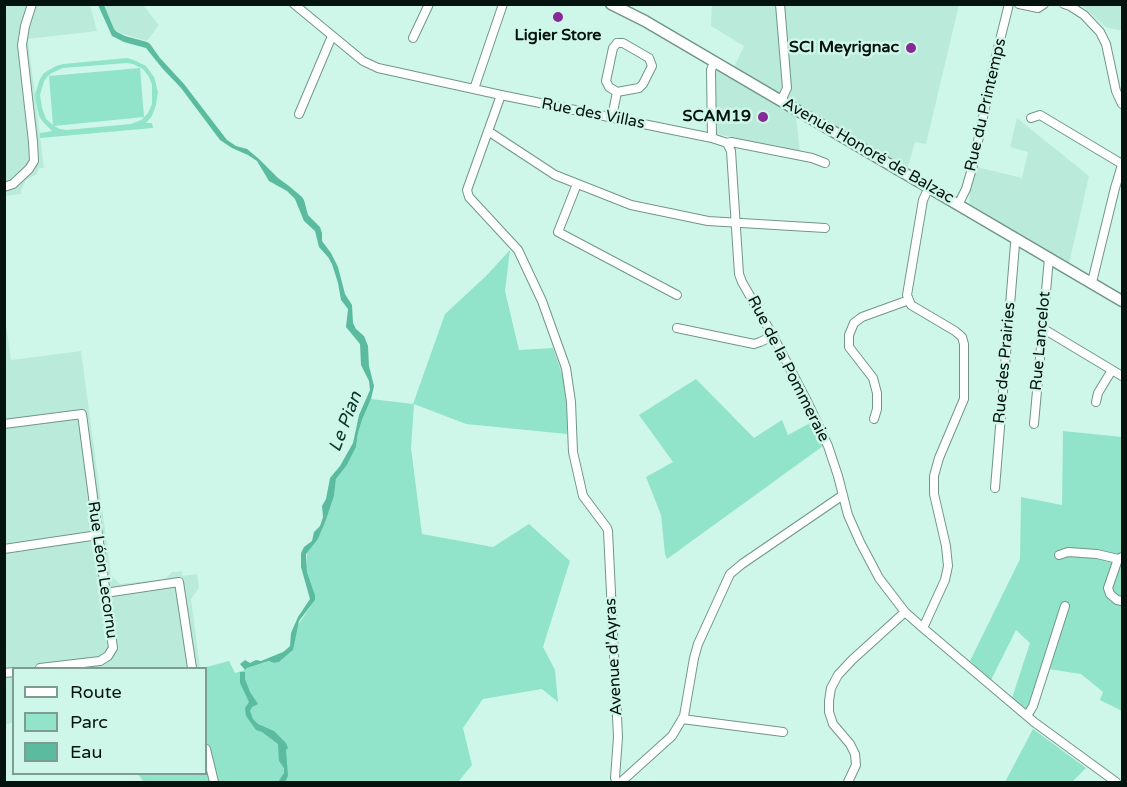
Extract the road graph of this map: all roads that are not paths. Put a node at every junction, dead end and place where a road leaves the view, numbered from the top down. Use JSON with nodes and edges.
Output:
{"nodes":[{"id":1,"x":32,"y":4,"type":"edge"},
{"id":2,"x":294,"y":4,"type":"edge"},
{"id":3,"x":429,"y":4,"type":"edge"},
{"id":4,"x":503,"y":4,"type":"edge"},
{"id":5,"x":611,"y":4,"type":"edge"},
{"id":6,"x":780,"y":4,"type":"edge"},
{"id":7,"x":1009,"y":4,"type":"edge"},
{"id":8,"x":1019,"y":4,"type":"edge"},
{"id":9,"x":1044,"y":4,"type":"edge"},
{"id":10,"x":1064,"y":4,"type":"edge"},
{"id":11,"x":332,"y":36,"type":"junction"},
{"id":12,"x":413,"y":38,"type":"dead end"},
{"id":13,"x":714,"y":62,"type":"junction"},
{"id":14,"x":474,"y":89,"type":"junction"},
{"id":15,"x":617,"y":92,"type":"junction"},
{"id":16,"x":501,"y":95,"type":"junction"},
{"id":17,"x":781,"y":101,"type":"junction"},
{"id":18,"x":1122,"y":104,"type":"edge"},
{"id":19,"x":299,"y":114,"type":"dead end"},
{"id":20,"x":612,"y":117,"type":"junction"},
{"id":21,"x":1031,"y":118,"type":"dead end"},
{"id":22,"x":488,"y":131,"type":"junction"},
{"id":23,"x":712,"y":138,"type":"junction"},
{"id":24,"x":727,"y":143,"type":"junction"},
{"id":25,"x":825,"y":163,"type":"dead end"},
{"id":26,"x":1122,"y":164,"type":"edge"},
{"id":27,"x":576,"y":184,"type":"junction"},
{"id":28,"x":928,"y":187,"type":"junction"},
{"id":29,"x":4,"y":188,"type":"edge"},
{"id":30,"x":1119,"y":190,"type":"edge"},
{"id":31,"x":958,"y":205,"type":"junction"},
{"id":32,"x":736,"y":222,"type":"junction"},
{"id":33,"x":825,"y":228,"type":"dead end"},
{"id":34,"x":1016,"y":239,"type":"junction"},
{"id":35,"x":1049,"y":258,"type":"junction"},
{"id":36,"x":1092,"y":282,"type":"junction"},
{"id":37,"x":677,"y":295,"type":"dead end"},
{"id":38,"x":909,"y":300,"type":"junction"},
{"id":39,"x":1122,"y":301,"type":"edge"},
{"id":40,"x":677,"y":328,"type":"dead end"},
{"id":41,"x":1042,"y":328,"type":"junction"},
{"id":42,"x":773,"y":336,"type":"junction"},
{"id":43,"x":1112,"y":370,"type":"junction"},
{"id":44,"x":1122,"y":376,"type":"edge"},
{"id":45,"x":1096,"y":402,"type":"dead end"},
{"id":46,"x":874,"y":419,"type":"dead end"},
{"id":47,"x":4,"y":424,"type":"edge"},
{"id":48,"x":1034,"y":424,"type":"dead end"},
{"id":49,"x":995,"y":488,"type":"dead end"},
{"id":50,"x":843,"y":495,"type":"junction"},
{"id":51,"x":98,"y":535,"type":"junction"},
{"id":52,"x":4,"y":549,"type":"edge"},
{"id":53,"x":1059,"y":555,"type":"dead end"},
{"id":54,"x":1120,"y":558,"type":"edge"},
{"id":55,"x":105,"y":592,"type":"junction"},
{"id":56,"x":1122,"y":601,"type":"edge"},
{"id":57,"x":1065,"y":606,"type":"dead end"},
{"id":58,"x":905,"y":612,"type":"junction"},
{"id":59,"x":923,"y":628,"type":"junction"},
{"id":60,"x":55,"y":667,"type":"edge"},
{"id":61,"x":192,"y":667,"type":"edge"},
{"id":62,"x":1027,"y":716,"type":"junction"},
{"id":63,"x":682,"y":719,"type":"junction"},
{"id":64,"x":783,"y":732,"type":"dead end"},
{"id":65,"x":207,"y":753,"type":"edge"},
{"id":66,"x":214,"y":783,"type":"edge"},
{"id":67,"x":619,"y":783,"type":"edge"},
{"id":68,"x":848,"y":783,"type":"edge"},
{"id":69,"x":1116,"y":783,"type":"edge"}],
"edges":[{"from":1,"to":29,"type":"street"},
{"from":2,"to":11,"type":"street","name":"Rue des Villas"},
{"from":3,"to":12,"type":"street"},
{"from":4,"to":14,"type":"street"},
{"from":5,"to":13,"type":"main road","name":"Avenue Honoré de Balzac"},
{"from":6,"to":17,"type":"street"},
{"from":7,"to":31,"type":"street","name":"Rue du Printemps"},
{"from":8,"to":9,"type":"street"},
{"from":10,"to":18,"type":"street"},
{"from":11,"to":14,"type":"street","name":"Rue des Villas"},
{"from":11,"to":19,"type":"street"},
{"from":13,"to":17,"type":"main road","name":"Avenue Honoré de Balzac"},
{"from":13,"to":23,"type":"street"},
{"from":14,"to":16,"type":"street","name":"Rue des Villas"},
{"from":15,"to":15,"type":"street"},
{"from":15,"to":20,"type":"street"},
{"from":16,"to":20,"type":"street","name":"Rue des Villas"},
{"from":16,"to":22,"type":"street"},
{"from":17,"to":28,"type":"main road","name":"Avenue Honoré de Balzac"},
{"from":20,"to":23,"type":"street","name":"Rue des Villas"},
{"from":21,"to":26,"type":"street"},
{"from":22,"to":27,"type":"street"},
{"from":22,"to":67,"type":"street","name":"Avenue d'Ayras"},
{"from":23,"to":24,"type":"street"},
{"from":24,"to":25,"type":"street"},
{"from":24,"to":32,"type":"street","name":"Rue de la Pommeraie"},
{"from":26,"to":30,"type":"street"},
{"from":27,"to":32,"type":"street"},
{"from":27,"to":37,"type":"street"},
{"from":28,"to":31,"type":"main road","name":"Avenue Honoré de Balzac"},
{"from":28,"to":38,"type":"street"},
{"from":30,"to":36,"type":"street"},
{"from":31,"to":34,"type":"main road","name":"Avenue Honoré de Balzac"},
{"from":32,"to":33,"type":"street"},
{"from":32,"to":42,"type":"street","name":"Rue de la Pommeraie"},
{"from":34,"to":35,"type":"main road","name":"Avenue Honoré de Balzac"},
{"from":34,"to":49,"type":"street","name":"Rue des Prairies"},
{"from":35,"to":36,"type":"main road","name":"Avenue Honoré de Balzac"},
{"from":35,"to":41,"type":"street","name":"Rue Lancelot"},
{"from":36,"to":39,"type":"main road","name":"Avenue Honoré de Balzac"},
{"from":38,"to":46,"type":"street"},
{"from":38,"to":59,"type":"street"},
{"from":40,"to":42,"type":"street"},
{"from":41,"to":43,"type":"street"},
{"from":41,"to":48,"type":"street","name":"Rue Lancelot"},
{"from":42,"to":50,"type":"street","name":"Rue de la Pommeraie"},
{"from":43,"to":44,"type":"street"},
{"from":43,"to":45,"type":"street"},
{"from":47,"to":51,"type":"street","name":"Rue Léon Lecornu"},
{"from":50,"to":58,"type":"street","name":"Rue de la Pommeraie"},
{"from":50,"to":63,"type":"street"},
{"from":51,"to":52,"type":"street"},
{"from":51,"to":55,"type":"street","name":"Rue Léon Lecornu"},
{"from":53,"to":54,"type":"street"},
{"from":54,"to":56,"type":"street"},
{"from":55,"to":60,"type":"street","name":"Rue Léon Lecornu"},
{"from":55,"to":61,"type":"street"},
{"from":57,"to":62,"type":"street"},
{"from":58,"to":59,"type":"street","name":"Rue de la Pommeraie"},
{"from":58,"to":68,"type":"street"},
{"from":59,"to":62,"type":"street","name":"Rue de la Pommeraie"},
{"from":62,"to":69,"type":"street","name":"Rue de la Pommeraie"},
{"from":63,"to":64,"type":"street"},
{"from":63,"to":67,"type":"street"},
{"from":65,"to":66,"type":"street"}]}
